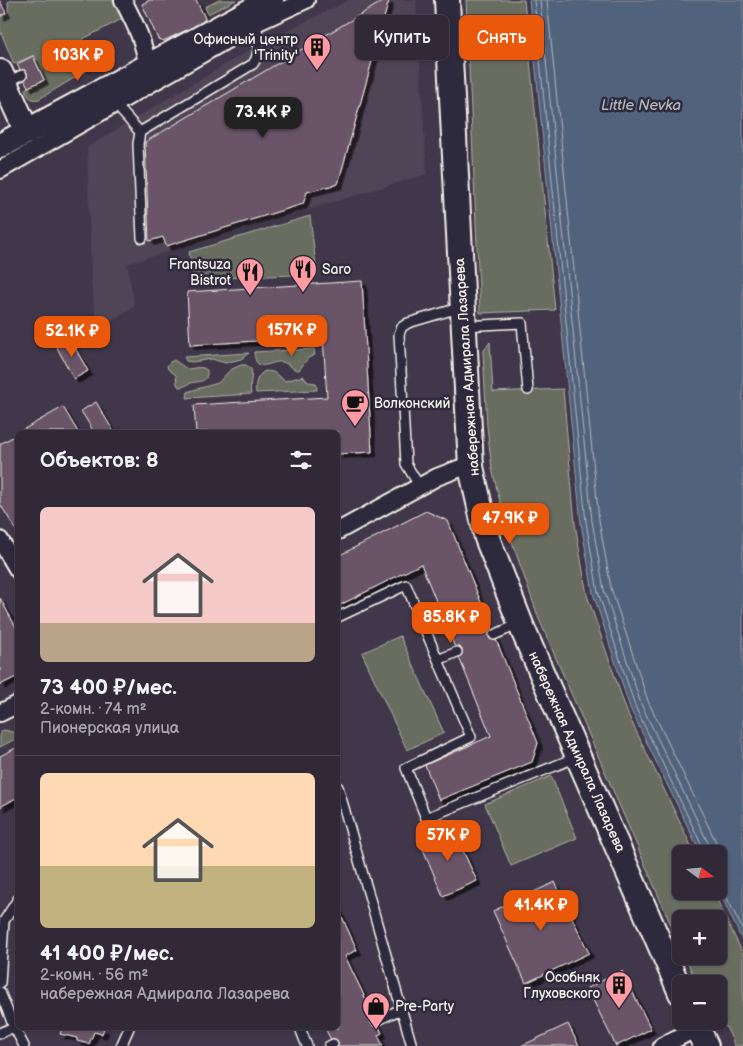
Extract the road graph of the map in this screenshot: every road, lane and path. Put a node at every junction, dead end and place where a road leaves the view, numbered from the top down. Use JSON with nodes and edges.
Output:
{"nodes":[{"id":1,"x":123,"y":0,"type":"edge"},
{"id":2,"x":271,"y":0,"type":"edge"},
{"id":3,"x":306,"y":0,"type":"edge"},
{"id":4,"x":447,"y":0,"type":"edge"},
{"id":5,"x":253,"y":17,"type":"junction"},
{"id":6,"x":147,"y":67,"type":"junction"},
{"id":7,"x":9,"y":76,"type":"edge"},
{"id":8,"x":110,"y":97,"type":"junction"},
{"id":9,"x":140,"y":132,"type":"junction"},
{"id":10,"x":13,"y":143,"type":"edge"},
{"id":11,"x":0,"y":170,"type":"edge"},
{"id":12,"x":142,"y":238,"type":"dead end"},
{"id":13,"x":463,"y":316,"type":"junction"},
{"id":14,"x":528,"y":390,"type":"dead end"},
{"id":15,"x":471,"y":467,"type":"junction"},
{"id":16,"x":420,"y":487,"type":"junction"},
{"id":17,"x":340,"y":530,"type":"edge"},
{"id":18,"x":0,"y":540,"type":"edge"},
{"id":19,"x":15,"y":565,"type":"edge"},
{"id":20,"x":340,"y":616,"type":"edge"},
{"id":21,"x":521,"y":623,"type":"junction"},
{"id":22,"x":494,"y":635,"type":"dead end"},
{"id":23,"x":457,"y":652,"type":"dead end"},
{"id":24,"x":438,"y":660,"type":"junction"},
{"id":25,"x":15,"y":706,"type":"edge"},
{"id":26,"x":0,"y":713,"type":"edge"},
{"id":27,"x":579,"y":756,"type":"junction"},
{"id":28,"x":340,"y":794,"type":"edge"},
{"id":29,"x":15,"y":904,"type":"edge"},
{"id":30,"x":673,"y":975,"type":"edge"},
{"id":31,"x":0,"y":983,"type":"edge"},
{"id":32,"x":0,"y":992,"type":"edge"},
{"id":33,"x":401,"y":1009,"type":"junction"},
{"id":34,"x":376,"y":1022,"type":"dead end"},
{"id":35,"x":14,"y":1027,"type":"joint"},
{"id":36,"x":16,"y":1030,"type":"edge"},
{"id":37,"x":128,"y":1030,"type":"edge"},
{"id":38,"x":301,"y":1030,"type":"edge"},
{"id":39,"x":699,"y":1032,"type":"edge"},
{"id":40,"x":0,"y":1033,"type":"edge"},
{"id":41,"x":24,"y":1046,"type":"edge"},
{"id":42,"x":121,"y":1046,"type":"edge"},
{"id":43,"x":307,"y":1046,"type":"edge"},
{"id":44,"x":412,"y":1046,"type":"edge"},
{"id":45,"x":662,"y":1046,"type":"edge"}],
"edges":[{"from":1,"to":6,"type":"street"},
{"from":2,"to":5,"type":"main road"},
{"from":3,"to":5,"type":"street"},
{"from":4,"to":13,"type":"main road","name":"набережная Адмирала Лазарева"},
{"from":5,"to":6,"type":"main road"},
{"from":5,"to":8,"type":"street"},
{"from":5,"to":9,"type":"lane"},
{"from":6,"to":8,"type":"main road"},
{"from":7,"to":10,"type":"main road"},
{"from":8,"to":9,"type":"lane"},
{"from":8,"to":10,"type":"main road"},
{"from":9,"to":12,"type":"lane"},
{"from":10,"to":11,"type":"street"},
{"from":13,"to":14,"type":"lane"},
{"from":13,"to":15,"type":"main road","name":"набережная Адмирала Лазарева"},
{"from":13,"to":16,"type":"lane"},
{"from":15,"to":16,"type":"street"},
{"from":15,"to":21,"type":"main road","name":"набережная Адмирала Лазарева"},
{"from":16,"to":17,"type":"street"},
{"from":18,"to":19,"type":"street"},
{"from":20,"to":24,"type":"lane"},
{"from":21,"to":22,"type":"lane"},
{"from":21,"to":27,"type":"main road","name":"набережная Адмирала Лазарева"},
{"from":23,"to":24,"type":"lane"},
{"from":24,"to":27,"type":"lane"},
{"from":25,"to":26,"type":"street"},
{"from":27,"to":30,"type":"main road","name":"набережная Адмирала Лазарева"},
{"from":28,"to":33,"type":"lane"},
{"from":29,"to":31,"type":"lane"},
{"from":32,"to":35,"type":"lane"},
{"from":33,"to":34,"type":"lane"},
{"from":33,"to":44,"type":"lane"},
{"from":35,"to":40,"type":"lane"},
{"from":36,"to":41,"type":"lane"},
{"from":37,"to":42,"type":"lane"},
{"from":38,"to":43,"type":"lane"},
{"from":39,"to":45,"type":"street"}]}
